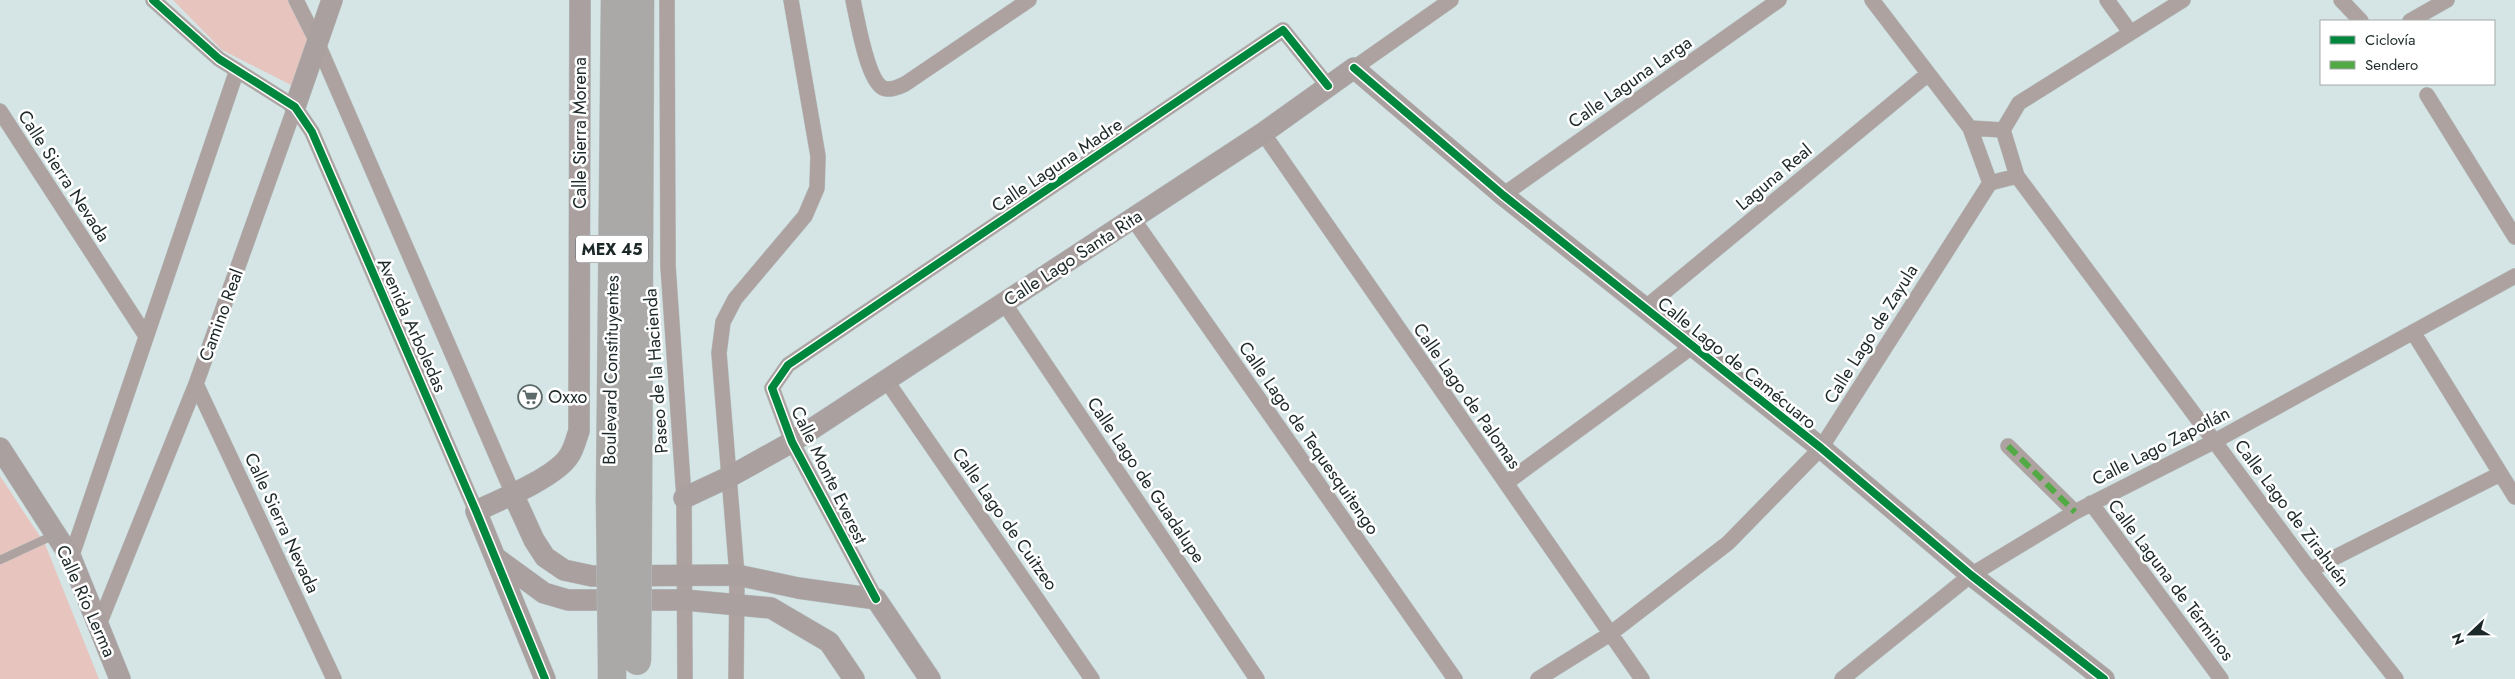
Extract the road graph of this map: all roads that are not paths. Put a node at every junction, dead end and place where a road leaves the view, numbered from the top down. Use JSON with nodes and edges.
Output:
{"nodes":[{"id":1,"x":153,"y":0,"type":"edge"},
{"id":2,"x":296,"y":0,"type":"edge"},
{"id":3,"x":332,"y":0,"type":"edge"},
{"id":4,"x":580,"y":0,"type":"edge"},
{"id":5,"x":614,"y":0,"type":"edge"},
{"id":6,"x":640,"y":0,"type":"edge"},
{"id":7,"x":666,"y":0,"type":"edge"},
{"id":8,"x":791,"y":0,"type":"edge"},
{"id":9,"x":853,"y":0,"type":"edge"},
{"id":10,"x":1029,"y":0,"type":"edge"},
{"id":11,"x":1452,"y":0,"type":"edge"},
{"id":12,"x":1779,"y":0,"type":"edge"},
{"id":13,"x":1872,"y":0,"type":"edge"},
{"id":14,"x":2107,"y":0,"type":"edge"},
{"id":15,"x":2182,"y":0,"type":"edge"},
{"id":16,"x":2341,"y":0,"type":"edge"},
{"id":17,"x":2447,"y":0,"type":"edge"},
{"id":18,"x":2360,"y":20,"type":"edge"},
{"id":19,"x":2412,"y":20,"type":"edge"},
{"id":20,"x":2130,"y":32,"type":"junction"},
{"id":21,"x":317,"y":42,"type":"junction"},
{"id":22,"x":1354,"y":68,"type":"junction"},
{"id":23,"x":237,"y":70,"type":"junction"},
{"id":24,"x":1928,"y":74,"type":"junction"},
{"id":25,"x":1328,"y":86,"type":"junction"},
{"id":26,"x":2427,"y":95,"type":"dead end"},
{"id":27,"x":295,"y":107,"type":"junction"},
{"id":28,"x":0,"y":112,"type":"edge"},
{"id":29,"x":1970,"y":128,"type":"junction"},
{"id":30,"x":2003,"y":130,"type":"junction"},
{"id":31,"x":1263,"y":133,"type":"junction"},
{"id":32,"x":2017,"y":176,"type":"junction"},
{"id":33,"x":1990,"y":183,"type":"junction"},
{"id":34,"x":1503,"y":195,"type":"junction"},
{"id":35,"x":1133,"y":219,"type":"junction"},
{"id":36,"x":2515,"y":237,"type":"edge"},
{"id":37,"x":2515,"y":276,"type":"edge"},
{"id":38,"x":1004,"y":303,"type":"junction"},
{"id":39,"x":1645,"y":308,"type":"junction"},
{"id":40,"x":2413,"y":332,"type":"junction"},
{"id":41,"x":146,"y":336,"type":"junction"},
{"id":42,"x":1693,"y":346,"type":"junction"},
{"id":43,"x":788,"y":365,"type":"joint"},
{"id":44,"x":886,"y":380,"type":"junction"},
{"id":45,"x":196,"y":384,"type":"junction"},
{"id":46,"x":2215,"y":441,"type":"junction"},
{"id":47,"x":792,"y":442,"type":"junction"},
{"id":48,"x":2008,"y":446,"type":"dead end"},
{"id":49,"x":0,"y":448,"type":"edge"},
{"id":50,"x":1821,"y":448,"type":"junction"},
{"id":51,"x":2500,"y":474,"type":"junction"},
{"id":52,"x":731,"y":476,"type":"junction"},
{"id":53,"x":1506,"y":483,"type":"junction"},
{"id":54,"x":513,"y":494,"type":"junction"},
{"id":55,"x":2515,"y":497,"type":"edge"},
{"id":56,"x":684,"y":498,"type":"junction"},
{"id":57,"x":2091,"y":503,"type":"junction"},
{"id":58,"x":476,"y":511,"type":"junction"},
{"id":59,"x":2075,"y":512,"type":"junction"},
{"id":60,"x":55,"y":534,"type":"junction"},
{"id":61,"x":496,"y":557,"type":"junction"},
{"id":62,"x":71,"y":558,"type":"junction"},
{"id":63,"x":0,"y":560,"type":"edge"},
{"id":64,"x":2310,"y":570,"type":"junction"},
{"id":65,"x":737,"y":575,"type":"junction"},
{"id":66,"x":1971,"y":575,"type":"junction"},
{"id":67,"x":685,"y":576,"type":"junction"},
{"id":68,"x":876,"y":599,"type":"junction"},
{"id":69,"x":686,"y":600,"type":"junction"},
{"id":70,"x":737,"y":604,"type":"junction"},
{"id":71,"x":98,"y":627,"type":"junction"},
{"id":72,"x":1610,"y":634,"type":"junction"},
{"id":73,"x":624,"y":670,"type":"edge"},
{"id":74,"x":542,"y":678,"type":"edge"},
{"id":75,"x":2100,"y":678,"type":"edge"},
{"id":76,"x":120,"y":679,"type":"edge"},
{"id":77,"x":334,"y":679,"type":"edge"},
{"id":78,"x":685,"y":679,"type":"edge"},
{"id":79,"x":736,"y":679,"type":"edge"},
{"id":80,"x":854,"y":679,"type":"edge"},
{"id":81,"x":930,"y":679,"type":"edge"},
{"id":82,"x":1092,"y":679,"type":"edge"},
{"id":83,"x":1257,"y":679,"type":"edge"},
{"id":84,"x":1455,"y":679,"type":"edge"},
{"id":85,"x":1538,"y":679,"type":"edge"},
{"id":86,"x":1642,"y":679,"type":"edge"},
{"id":87,"x":1842,"y":679,"type":"edge"},
{"id":88,"x":2221,"y":679,"type":"edge"},
{"id":89,"x":2396,"y":679,"type":"edge"}],
"edges":[{"from":1,"to":23,"type":"street"},
{"from":2,"to":21,"type":"street","name":"Avenida Arboledas"},
{"from":3,"to":21,"type":"street","name":"Camino Real"},
{"from":4,"to":54,"type":"street","name":"Calle Sierra Morena"},
{"from":5,"to":73,"type":"highway","name":"Boulevard Constituyentes","number":"MEX 45","bridge":true},
{"from":6,"to":73,"type":"highway","name":"Boulevard Constituyentes","number":"MEX 45","bridge":true},
{"from":7,"to":56,"type":"street","name":"Paseo de la Hacienda"},
{"from":8,"to":52,"type":"street"},
{"from":9,"to":10,"type":"street"},
{"from":11,"to":22,"type":"street","name":"Calle Lago Santa Rita"},
{"from":12,"to":34,"type":"street","name":"Calle Laguna Larga"},
{"from":13,"to":24,"type":"street"},
{"from":14,"to":20,"type":"street"},
{"from":15,"to":20,"type":"street"},
{"from":16,"to":18,"type":"street"},
{"from":17,"to":19,"type":"street"},
{"from":20,"to":30,"type":"street"},
{"from":21,"to":27,"type":"street","name":"Camino Real"},
{"from":21,"to":54,"type":"street","name":"Avenida Arboledas"},
{"from":22,"to":25,"type":"street","name":"Calle Lago Santa Rita"},
{"from":22,"to":34,"type":"street","name":"Calle Lago de Camécuaro"},
{"from":23,"to":27,"type":"street"},
{"from":23,"to":41,"type":"street"},
{"from":24,"to":29,"type":"street"},
{"from":24,"to":39,"type":"street","name":"Laguna Real"},
{"from":25,"to":31,"type":"street","name":"Calle Lago Santa Rita"},
{"from":25,"to":43,"type":"street","name":"Calle Laguna Madre"},
{"from":26,"to":36,"type":"street"},
{"from":27,"to":45,"type":"street","name":"Camino Real"},
{"from":27,"to":58,"type":"street","name":"Avenida Arboledas"},
{"from":28,"to":41,"type":"street","name":"Calle Sierra Nevada"},
{"from":29,"to":30,"type":"street"},
{"from":29,"to":33,"type":"street"},
{"from":30,"to":32,"type":"street","name":"Calle Lago de Zirahuén"},
{"from":31,"to":35,"type":"street","name":"Calle Lago Santa Rita"},
{"from":31,"to":53,"type":"street","name":"Calle Lago de Palomas"},
{"from":32,"to":33,"type":"street"},
{"from":32,"to":46,"type":"street","name":"Calle Lago de Zirahuén"},
{"from":33,"to":50,"type":"street","name":"Calle Lago de Zayula"},
{"from":34,"to":39,"type":"street","name":"Calle Lago de Camécuaro"},
{"from":35,"to":38,"type":"street","name":"Calle Lago Santa Rita"},
{"from":35,"to":84,"type":"street","name":"Calle Lago de Tequesquitengo"},
{"from":37,"to":40,"type":"street","name":"Calle Lago Zapotlán"},
{"from":38,"to":44,"type":"street","name":"Calle Lago Santa Rita"},
{"from":38,"to":83,"type":"street","name":"Calle Lago de Guadalupe"},
{"from":39,"to":42,"type":"street","name":"Calle Lago de Camécuaro"},
{"from":40,"to":46,"type":"street","name":"Calle Lago Zapotlán"},
{"from":40,"to":51,"type":"street"},
{"from":41,"to":62,"type":"street"},
{"from":42,"to":50,"type":"street","name":"Calle Lago de Camécuaro"},
{"from":42,"to":53,"type":"street"},
{"from":43,"to":47,"type":"street","name":"Calle Monte Everest"},
{"from":44,"to":47,"type":"street","name":"Calle Lago Santa Rita"},
{"from":44,"to":82,"type":"street","name":"Calle Lago de Cuitzeo"},
{"from":45,"to":71,"type":"street","name":"Camino Real"},
{"from":45,"to":77,"type":"street","name":"Calle Sierra Nevada"},
{"from":46,"to":57,"type":"street","name":"Calle Lago Zapotlán"},
{"from":46,"to":64,"type":"street","name":"Calle Lago de Zirahuén"},
{"from":47,"to":52,"type":"street","name":"Calle Lago Santa Rita"},
{"from":47,"to":68,"type":"street","name":"Calle Monte Everest"},
{"from":48,"to":59,"type":"street"},
{"from":49,"to":60,"type":"street","name":"Calle Río Lerma"},
{"from":50,"to":66,"type":"street","name":"Calle Lago de Camécuaro"},
{"from":50,"to":72,"type":"street","name":"Calle Lago de Zayula"},
{"from":51,"to":55,"type":"street"},
{"from":51,"to":64,"type":"street"},
{"from":52,"to":56,"type":"street","name":"Calle Lago Santa Rita"},
{"from":52,"to":65,"type":"street"},
{"from":53,"to":72,"type":"street","name":"Calle Lago de Palomas"},
{"from":54,"to":58,"type":"street","name":"Calle Sierra Morena"},
{"from":54,"to":67,"type":"street","name":"Avenida Arboledas"},
{"from":56,"to":67,"type":"street","name":"Paseo de la Hacienda"},
{"from":57,"to":59,"type":"street","name":"Calle Lago Zapotlán"},
{"from":57,"to":88,"type":"street","name":"Calle Laguna de Términos"},
{"from":58,"to":61,"type":"street","name":"Avenida Arboledas"},
{"from":59,"to":66,"type":"street","name":"Calle Lago Zapotlán"},
{"from":60,"to":62,"type":"street","name":"Calle Río Lerma"},
{"from":60,"to":63,"type":"lane"},
{"from":61,"to":69,"type":"street"},
{"from":61,"to":74,"type":"street","name":"Avenida Arboledas"},
{"from":62,"to":71,"type":"street","name":"Calle Río Lerma"},
{"from":64,"to":89,"type":"street","name":"Calle Lago de Zirahuén"},
{"from":65,"to":67,"type":"street"},
{"from":65,"to":68,"type":"street"},
{"from":65,"to":70,"type":"street"},
{"from":66,"to":75,"type":"street","name":"Calle Lago de Camécuaro"},
{"from":66,"to":87,"type":"street","name":"Calle Lago Zapotlán"},
{"from":67,"to":69,"type":"street","name":"Paseo de la Hacienda"},
{"from":68,"to":81,"type":"street","name":"Calle Monte Everest"},
{"from":69,"to":70,"type":"street"},
{"from":69,"to":78,"type":"street","name":"Paseo de la Hacienda"},
{"from":70,"to":79,"type":"street"},
{"from":70,"to":80,"type":"street"},
{"from":71,"to":76,"type":"street","name":"Calle Río Lerma"},
{"from":72,"to":85,"type":"street","name":"Calle Lago de Zayula"},
{"from":72,"to":86,"type":"street","name":"Calle Lago de Palomas"}]}
